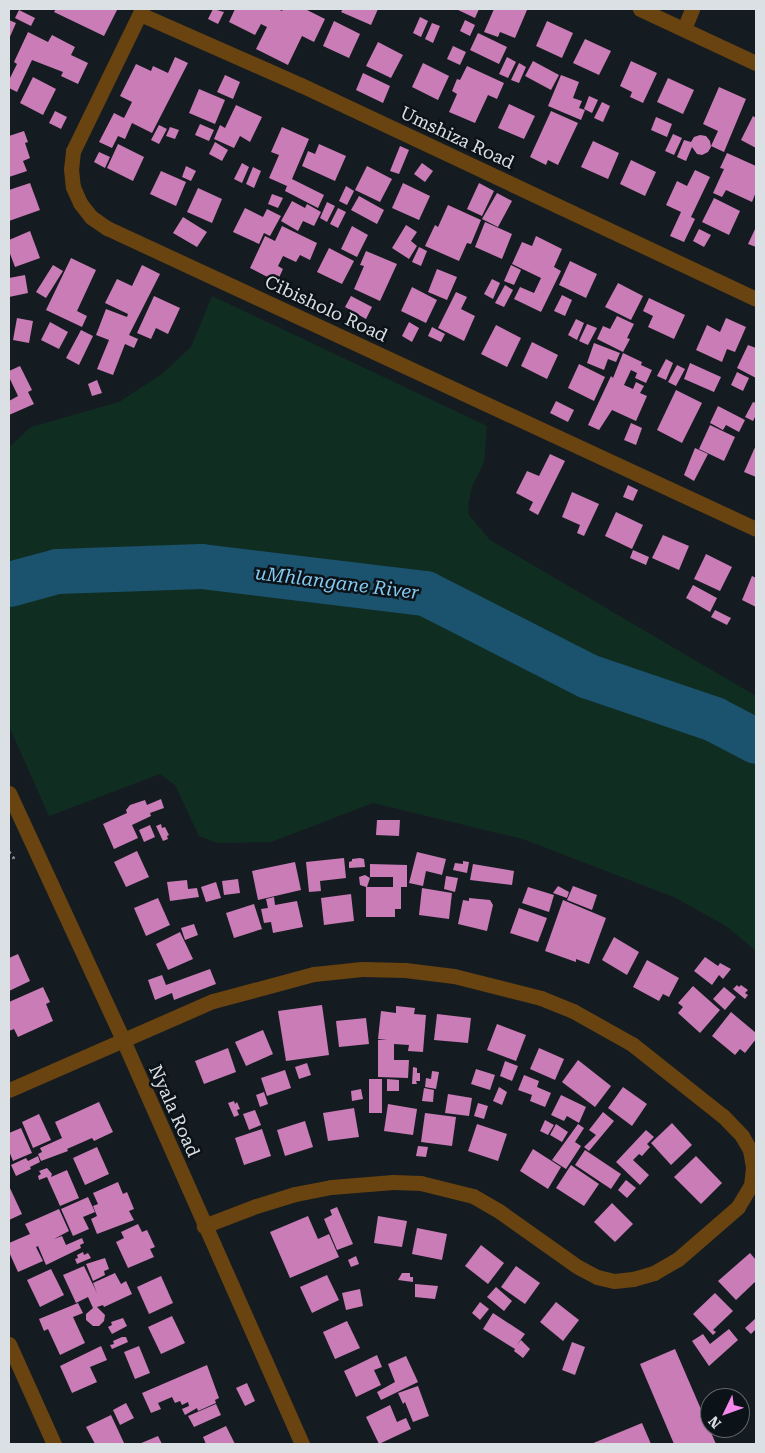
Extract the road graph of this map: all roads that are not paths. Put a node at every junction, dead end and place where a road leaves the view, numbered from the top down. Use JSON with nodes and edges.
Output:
{"nodes":[{"id":1,"x":640,"y":9,"type":"edge"},
{"id":2,"x":692,"y":9,"type":"edge"},
{"id":3,"x":141,"y":12,"type":"edge"},
{"id":4,"x":684,"y":29,"type":"junction"},
{"id":5,"x":756,"y":63,"type":"edge"},
{"id":6,"x":756,"y":300,"type":"edge"},
{"id":7,"x":756,"y":529,"type":"edge"},
{"id":8,"x":9,"y":793,"type":"edge"},
{"id":9,"x":122,"y":1040,"type":"junction"},
{"id":10,"x":9,"y":1090,"type":"edge"},
{"id":11,"x":204,"y":1226,"type":"junction"},
{"id":12,"x":9,"y":1344,"type":"edge"},
{"id":13,"x":54,"y":1444,"type":"edge"},
{"id":14,"x":302,"y":1444,"type":"edge"}],
"edges":[{"from":1,"to":4,"type":"street"},
{"from":2,"to":4,"type":"street"},
{"from":3,"to":6,"type":"street","name":"Umshiza Road"},
{"from":3,"to":7,"type":"street","name":"Cibisholo Road"},
{"from":4,"to":5,"type":"street"},
{"from":8,"to":9,"type":"street","name":"Nyala Road"},
{"from":9,"to":10,"type":"street"},
{"from":9,"to":11,"type":"street","name":"Nyala Road"},
{"from":9,"to":11,"type":"street"},
{"from":11,"to":14,"type":"street","name":"Nyala Road"},
{"from":12,"to":13,"type":"street"}]}
